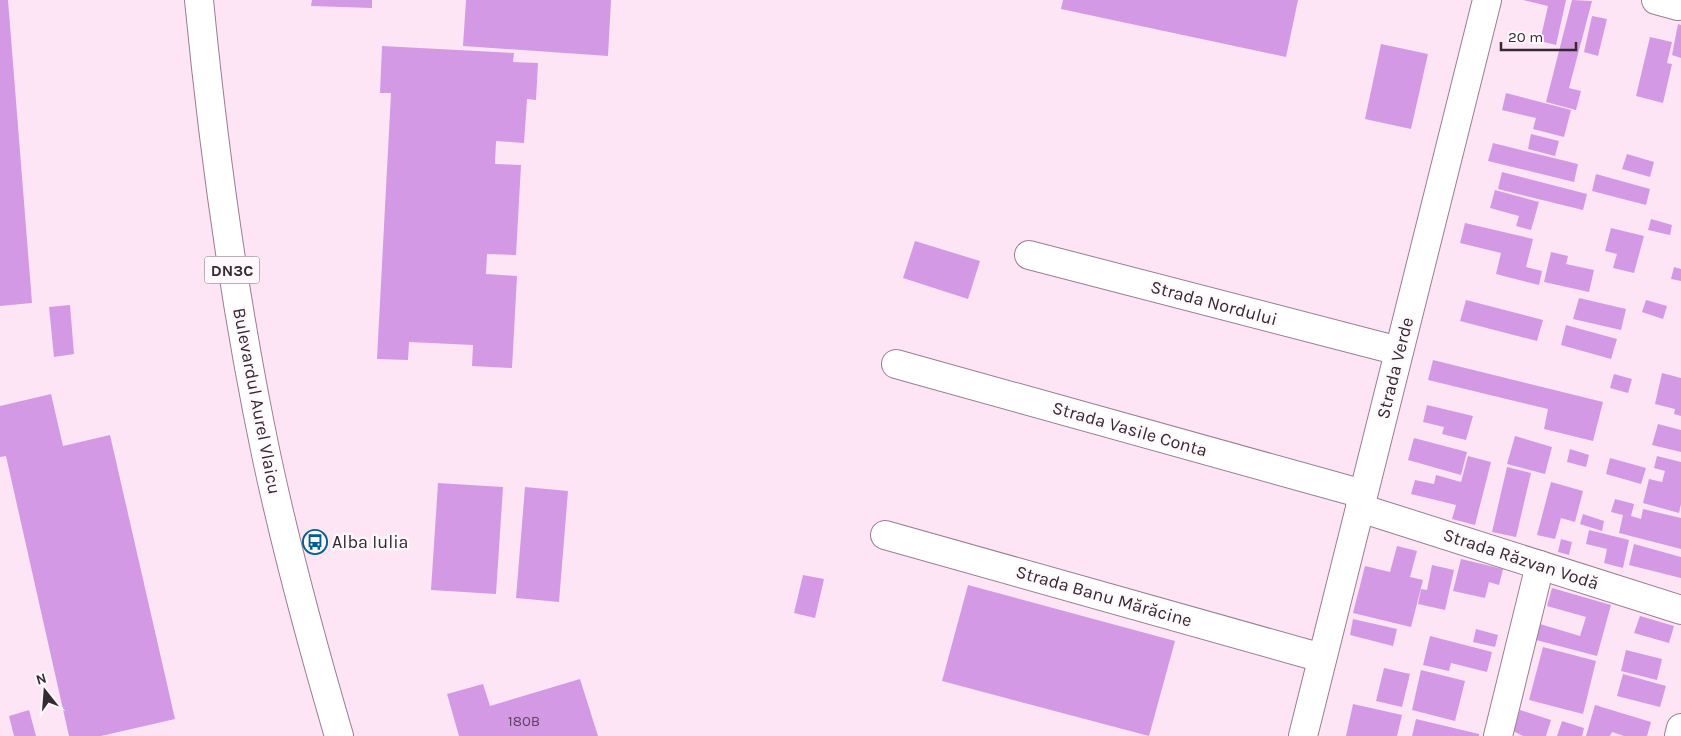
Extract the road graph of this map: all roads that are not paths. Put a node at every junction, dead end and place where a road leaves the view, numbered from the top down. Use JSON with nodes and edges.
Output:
{"nodes":[{"id":1,"x":199,"y":0,"type":"edge"},
{"id":2,"x":1487,"y":0,"type":"edge"},
{"id":3,"x":1029,"y":255,"type":"dead end"},
{"id":4,"x":1399,"y":351,"type":"junction"},
{"id":5,"x":896,"y":364,"type":"dead end"},
{"id":6,"x":1362,"y":501,"type":"junction"},
{"id":7,"x":885,"y":535,"type":"dead end"},
{"id":8,"x":1540,"y":565,"type":"junction"},
{"id":9,"x":1681,"y":610,"type":"edge"},
{"id":10,"x":1322,"y":658,"type":"junction"},
{"id":11,"x":1681,"y":728,"type":"edge"},
{"id":12,"x":339,"y":736,"type":"edge"},
{"id":13,"x":1303,"y":736,"type":"edge"},
{"id":14,"x":1498,"y":736,"type":"edge"},
{"id":15,"x":1679,"y":736,"type":"edge"}],
"edges":[{"from":1,"to":12,"type":"street","name":"Bulevardul Aurel Vlaicu","number":"DN3C"},
{"from":2,"to":4,"type":"street","name":"Strada Verde"},
{"from":3,"to":4,"type":"street","name":"Strada Nordului"},
{"from":4,"to":6,"type":"street","name":"Strada Verde"},
{"from":5,"to":6,"type":"street","name":"Strada Vasile Conta"},
{"from":6,"to":8,"type":"street","name":"Strada Răzvan Vodă"},
{"from":6,"to":10,"type":"street","name":"Strada Verde"},
{"from":7,"to":10,"type":"street","name":"Strada Banu Mărăcine"},
{"from":8,"to":9,"type":"street","name":"Strada Răzvan Vodă"},
{"from":8,"to":14,"type":"street"},
{"from":10,"to":13,"type":"street","name":"Strada Verde"},
{"from":11,"to":15,"type":"street"}]}
